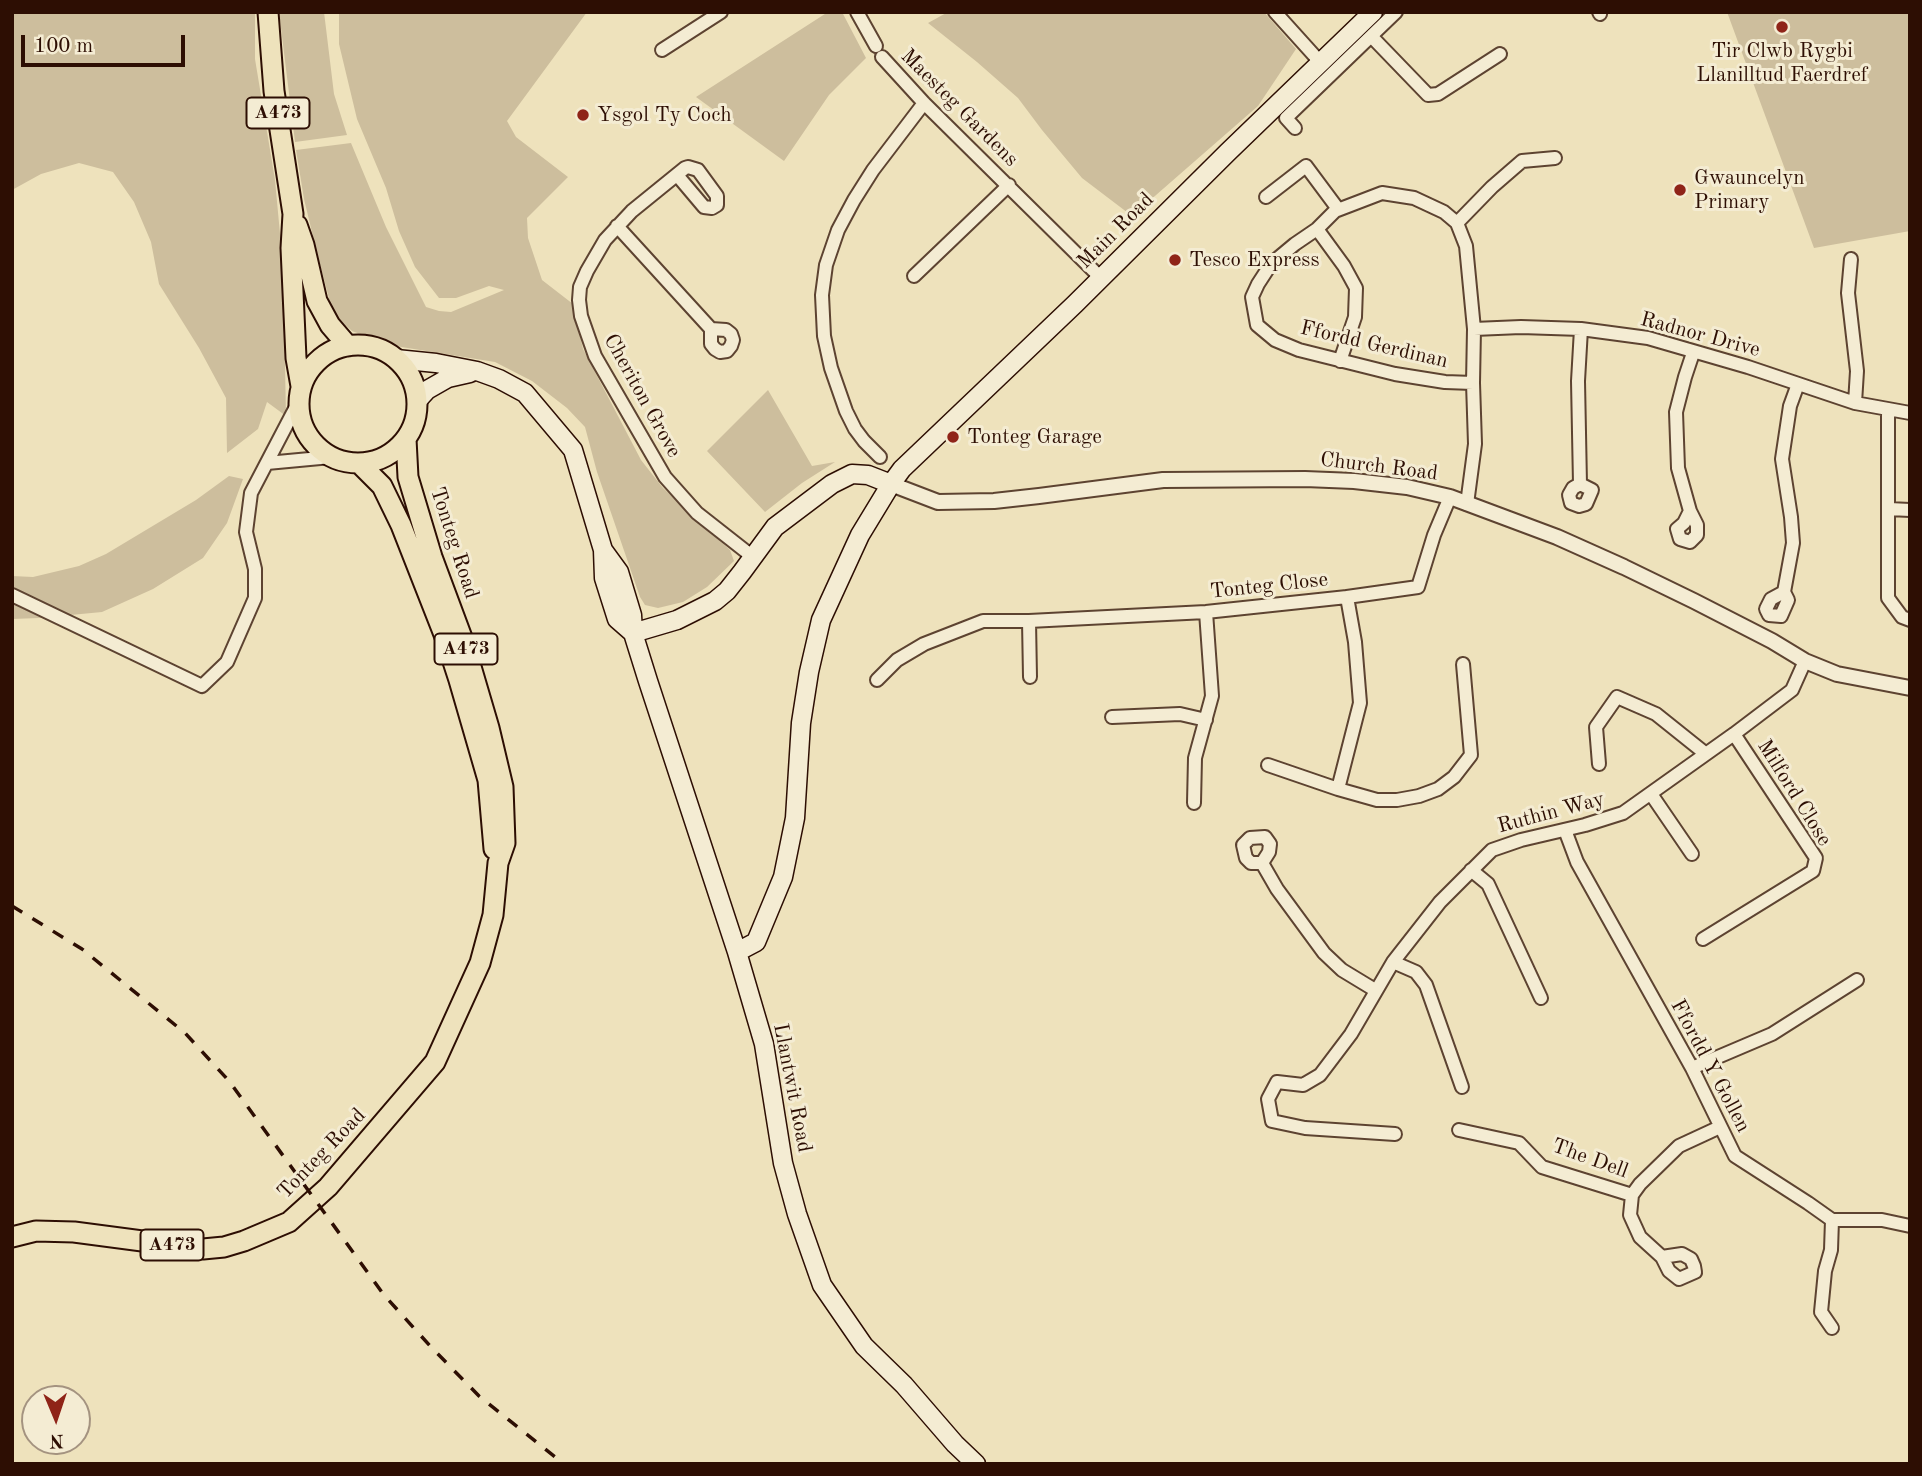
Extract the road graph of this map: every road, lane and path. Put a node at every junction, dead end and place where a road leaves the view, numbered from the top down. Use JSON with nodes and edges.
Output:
{"nodes":[{"id":1,"x":268,"y":12,"type":"edge"},
{"id":2,"x":857,"y":12,"type":"edge"},
{"id":3,"x":1275,"y":12,"type":"edge"},
{"id":4,"x":1373,"y":12,"type":"edge"},
{"id":5,"x":1396,"y":12,"type":"edge"},
{"id":6,"x":716,"y":14,"type":"edge"},
{"id":7,"x":1372,"y":37,"type":"junction"},
{"id":8,"x":662,"y":50,"type":"dead end"},
{"id":9,"x":1500,"y":54,"type":"dead end"},
{"id":10,"x":1321,"y":63,"type":"junction"},
{"id":11,"x":925,"y":103,"type":"junction"},
{"id":12,"x":1295,"y":128,"type":"dead end"},
{"id":13,"x":1555,"y":158,"type":"dead end"},
{"id":14,"x":677,"y":175,"type":"dead end"},
{"id":15,"x":1009,"y":185,"type":"junction"},
{"id":16,"x":1266,"y":197,"type":"dead end"},
{"id":17,"x":1338,"y":209,"type":"junction"},
{"id":18,"x":293,"y":214,"type":"junction"},
{"id":19,"x":1457,"y":223,"type":"junction"},
{"id":20,"x":617,"y":226,"type":"junction"},
{"id":21,"x":1317,"y":229,"type":"junction"},
{"id":22,"x":1851,"y":259,"type":"dead end"},
{"id":23,"x":914,"y":276,"type":"dead end"},
{"id":24,"x":1101,"y":278,"type":"junction"},
{"id":25,"x":711,"y":329,"type":"dead end"},
{"id":26,"x":1474,"y":329,"type":"junction"},
{"id":27,"x":1581,"y":329,"type":"junction"},
{"id":28,"x":348,"y":346,"type":"junction"},
{"id":29,"x":1693,"y":353,"type":"junction"},
{"id":30,"x":396,"y":359,"type":"junction"},
{"id":31,"x":1340,"y":361,"type":"junction"},
{"id":32,"x":477,"y":371,"type":"junction"},
{"id":33,"x":1473,"y":383,"type":"junction"},
{"id":34,"x":1798,"y":384,"type":"junction"},
{"id":35,"x":300,"y":395,"type":"junction"},
{"id":36,"x":417,"y":401,"type":"junction"},
{"id":37,"x":1856,"y":403,"type":"junction"},
{"id":38,"x":1888,"y":410,"type":"junction"},
{"id":39,"x":1910,"y":413,"type":"edge"},
{"id":40,"x":406,"y":439,"type":"junction"},
{"id":41,"x":331,"y":457,"type":"junction"},
{"id":42,"x":880,"y":457,"type":"dead end"},
{"id":43,"x":267,"y":463,"type":"junction"},
{"id":44,"x":360,"y":464,"type":"junction"},
{"id":45,"x":891,"y":484,"type":"junction"},
{"id":46,"x":1580,"y":484,"type":"dead end"},
{"id":47,"x":1450,"y":498,"type":"junction"},
{"id":48,"x":1467,"y":504,"type":"junction"},
{"id":49,"x":1889,"y":509,"type":"junction"},
{"id":50,"x":1910,"y":510,"type":"edge"},
{"id":51,"x":1690,"y":511,"type":"dead end"},
{"id":52,"x":753,"y":557,"type":"junction"},
{"id":53,"x":1784,"y":592,"type":"dead end"},
{"id":54,"x":12,"y":595,"type":"edge"},
{"id":55,"x":1347,"y":597,"type":"junction"},
{"id":56,"x":1206,"y":612,"type":"junction"},
{"id":57,"x":1910,"y":620,"type":"edge"},
{"id":58,"x":1029,"y":621,"type":"junction"},
{"id":59,"x":633,"y":634,"type":"junction"},
{"id":60,"x":1805,"y":662,"type":"junction"},
{"id":61,"x":1463,"y":664,"type":"dead end"},
{"id":62,"x":1030,"y":677,"type":"dead end"},
{"id":63,"x":877,"y":680,"type":"dead end"},
{"id":64,"x":1910,"y":688,"type":"edge"},
{"id":65,"x":1112,"y":717,"type":"dead end"},
{"id":66,"x":1206,"y":720,"type":"junction"},
{"id":67,"x":1734,"y":734,"type":"junction"},
{"id":68,"x":1706,"y":754,"type":"junction"},
{"id":69,"x":1599,"y":764,"type":"dead end"},
{"id":70,"x":1268,"y":765,"type":"dead end"},
{"id":71,"x":1338,"y":789,"type":"junction"},
{"id":72,"x":1651,"y":794,"type":"junction"},
{"id":73,"x":1194,"y":803,"type":"dead end"},
{"id":74,"x":1565,"y":830,"type":"junction"},
{"id":75,"x":1692,"y":854,"type":"dead end"},
{"id":76,"x":498,"y":863,"type":"junction"},
{"id":77,"x":1262,"y":863,"type":"dead end"},
{"id":78,"x":1471,"y":870,"type":"junction"},
{"id":79,"x":1703,"y":939,"type":"dead end"},
{"id":80,"x":737,"y":952,"type":"junction"},
{"id":81,"x":1393,"y":962,"type":"junction"},
{"id":82,"x":1857,"y":980,"type":"dead end"},
{"id":83,"x":1375,"y":990,"type":"junction"},
{"id":84,"x":1541,"y":998,"type":"dead end"},
{"id":85,"x":1692,"y":1068,"type":"junction"},
{"id":86,"x":1462,"y":1087,"type":"dead end"},
{"id":87,"x":1720,"y":1127,"type":"junction"},
{"id":88,"x":1459,"y":1130,"type":"dead end"},
{"id":89,"x":1395,"y":1134,"type":"dead end"},
{"id":90,"x":1632,"y":1195,"type":"junction"},
{"id":91,"x":1832,"y":1220,"type":"junction"},
{"id":92,"x":1910,"y":1226,"type":"edge"},
{"id":93,"x":12,"y":1237,"type":"edge"},
{"id":94,"x":1662,"y":1257,"type":"dead end"},
{"id":95,"x":1832,"y":1328,"type":"dead end"},
{"id":96,"x":976,"y":1464,"type":"edge"}],
"edges":[{"from":1,"to":18,"type":"main road","number":"A473"},
{"from":2,"to":11,"type":"street","name":"Maesteg Gardens"},
{"from":3,"to":10,"type":"street"},
{"from":4,"to":10,"type":"main road","name":"Main Road"},
{"from":5,"to":7,"type":"street"},
{"from":6,"to":8,"type":"street"},
{"from":7,"to":9,"type":"street"},
{"from":7,"to":12,"type":"street"},
{"from":10,"to":24,"type":"main road","name":"Main Road"},
{"from":11,"to":15,"type":"street","name":"Maesteg Gardens"},
{"from":11,"to":42,"type":"street"},
{"from":13,"to":19,"type":"street"},
{"from":14,"to":20,"type":"street","name":"Cheriton Grove"},
{"from":15,"to":23,"type":"street"},
{"from":15,"to":24,"type":"street","name":"Maesteg Gardens"},
{"from":16,"to":17,"type":"street"},
{"from":17,"to":19,"type":"street","name":"Ffordd Gerdinan"},
{"from":17,"to":21,"type":"street","name":"Ffordd Gerdinan"},
{"from":18,"to":28,"type":"main road","number":"A473"},
{"from":18,"to":35,"type":"main road","number":"A473"},
{"from":19,"to":26,"type":"street","name":"Ffordd Gerdinan"},
{"from":20,"to":25,"type":"street"},
{"from":20,"to":52,"type":"street","name":"Cheriton Grove"},
{"from":21,"to":31,"type":"street"},
{"from":21,"to":31,"type":"street","name":"Ffordd Gerdinan"},
{"from":22,"to":37,"type":"street"},
{"from":24,"to":45,"type":"main road","name":"Main Road"},
{"from":26,"to":27,"type":"street","name":"Radnor Drive"},
{"from":26,"to":33,"type":"street","name":"Ffordd Gerdinan"},
{"from":27,"to":29,"type":"street","name":"Radnor Drive"},
{"from":27,"to":46,"type":"street"},
{"from":28,"to":30,"type":"main road"},
{"from":28,"to":35,"type":"main road"},
{"from":29,"to":34,"type":"street","name":"Radnor Drive"},
{"from":29,"to":51,"type":"street"},
{"from":30,"to":32,"type":"main road"},
{"from":30,"to":36,"type":"main road"},
{"from":31,"to":33,"type":"street","name":"Ffordd Gerdinan"},
{"from":32,"to":36,"type":"main road"},
{"from":32,"to":59,"type":"main road","name":"Llantwit Road"},
{"from":33,"to":48,"type":"street","name":"Ffordd Gerdinan"},
{"from":34,"to":37,"type":"street","name":"Radnor Drive"},
{"from":34,"to":53,"type":"street"},
{"from":35,"to":41,"type":"main road"},
{"from":35,"to":43,"type":"street"},
{"from":36,"to":40,"type":"main road"},
{"from":37,"to":38,"type":"street","name":"Radnor Drive"},
{"from":38,"to":39,"type":"street","name":"Radnor Drive"},
{"from":38,"to":49,"type":"street"},
{"from":40,"to":44,"type":"main road"},
{"from":40,"to":76,"type":"main road","name":"Tonteg Road","number":"A473"},
{"from":41,"to":43,"type":"street"},
{"from":41,"to":44,"type":"main road"},
{"from":43,"to":54,"type":"street"},
{"from":44,"to":76,"type":"main road","name":"Tonteg Road","number":"A473"},
{"from":45,"to":47,"type":"street","name":"Church Road"},
{"from":45,"to":52,"type":"main road"},
{"from":45,"to":80,"type":"main road","name":"Main Road"},
{"from":47,"to":48,"type":"street","name":"Church Road"},
{"from":47,"to":55,"type":"street","name":"Tonteg Close"},
{"from":48,"to":60,"type":"street","name":"Church Road"},
{"from":49,"to":50,"type":"street"},
{"from":49,"to":57,"type":"street"},
{"from":52,"to":59,"type":"main road"},
{"from":55,"to":56,"type":"street","name":"Tonteg Close"},
{"from":55,"to":71,"type":"street"},
{"from":56,"to":58,"type":"street","name":"Tonteg Close"},
{"from":56,"to":66,"type":"street"},
{"from":58,"to":62,"type":"street"},
{"from":58,"to":63,"type":"street","name":"Tonteg Close"},
{"from":59,"to":80,"type":"main road","name":"Llantwit Road"},
{"from":60,"to":64,"type":"street","name":"Church Road"},
{"from":60,"to":67,"type":"street","name":"Ruthin Way"},
{"from":61,"to":71,"type":"street"},
{"from":65,"to":66,"type":"street"},
{"from":66,"to":73,"type":"street"},
{"from":67,"to":68,"type":"street","name":"Ruthin Way"},
{"from":67,"to":79,"type":"street","name":"Milford Close"},
{"from":68,"to":69,"type":"street"},
{"from":68,"to":72,"type":"street","name":"Ruthin Way"},
{"from":70,"to":71,"type":"street"},
{"from":72,"to":74,"type":"street","name":"Ruthin Way"},
{"from":72,"to":75,"type":"street"},
{"from":74,"to":78,"type":"street","name":"Ruthin Way"},
{"from":74,"to":85,"type":"street","name":"Ffordd Y Gollen"},
{"from":76,"to":93,"type":"main road","name":"Tonteg Road","number":"A473"},
{"from":77,"to":83,"type":"street"},
{"from":78,"to":81,"type":"street","name":"Ruthin Way"},
{"from":78,"to":84,"type":"street"},
{"from":80,"to":96,"type":"main road","name":"Llantwit Road"},
{"from":81,"to":83,"type":"street","name":"Ruthin Way"},
{"from":81,"to":86,"type":"street"},
{"from":82,"to":85,"type":"street"},
{"from":83,"to":89,"type":"street","name":"Ruthin Way"},
{"from":85,"to":87,"type":"street","name":"Ffordd Y Gollen"},
{"from":87,"to":90,"type":"street","name":"The Dell"},
{"from":87,"to":91,"type":"street","name":"Ffordd Y Gollen"},
{"from":88,"to":90,"type":"street","name":"The Dell"},
{"from":90,"to":94,"type":"street","name":"The Dell"},
{"from":91,"to":92,"type":"street"},
{"from":91,"to":95,"type":"street"}]}
